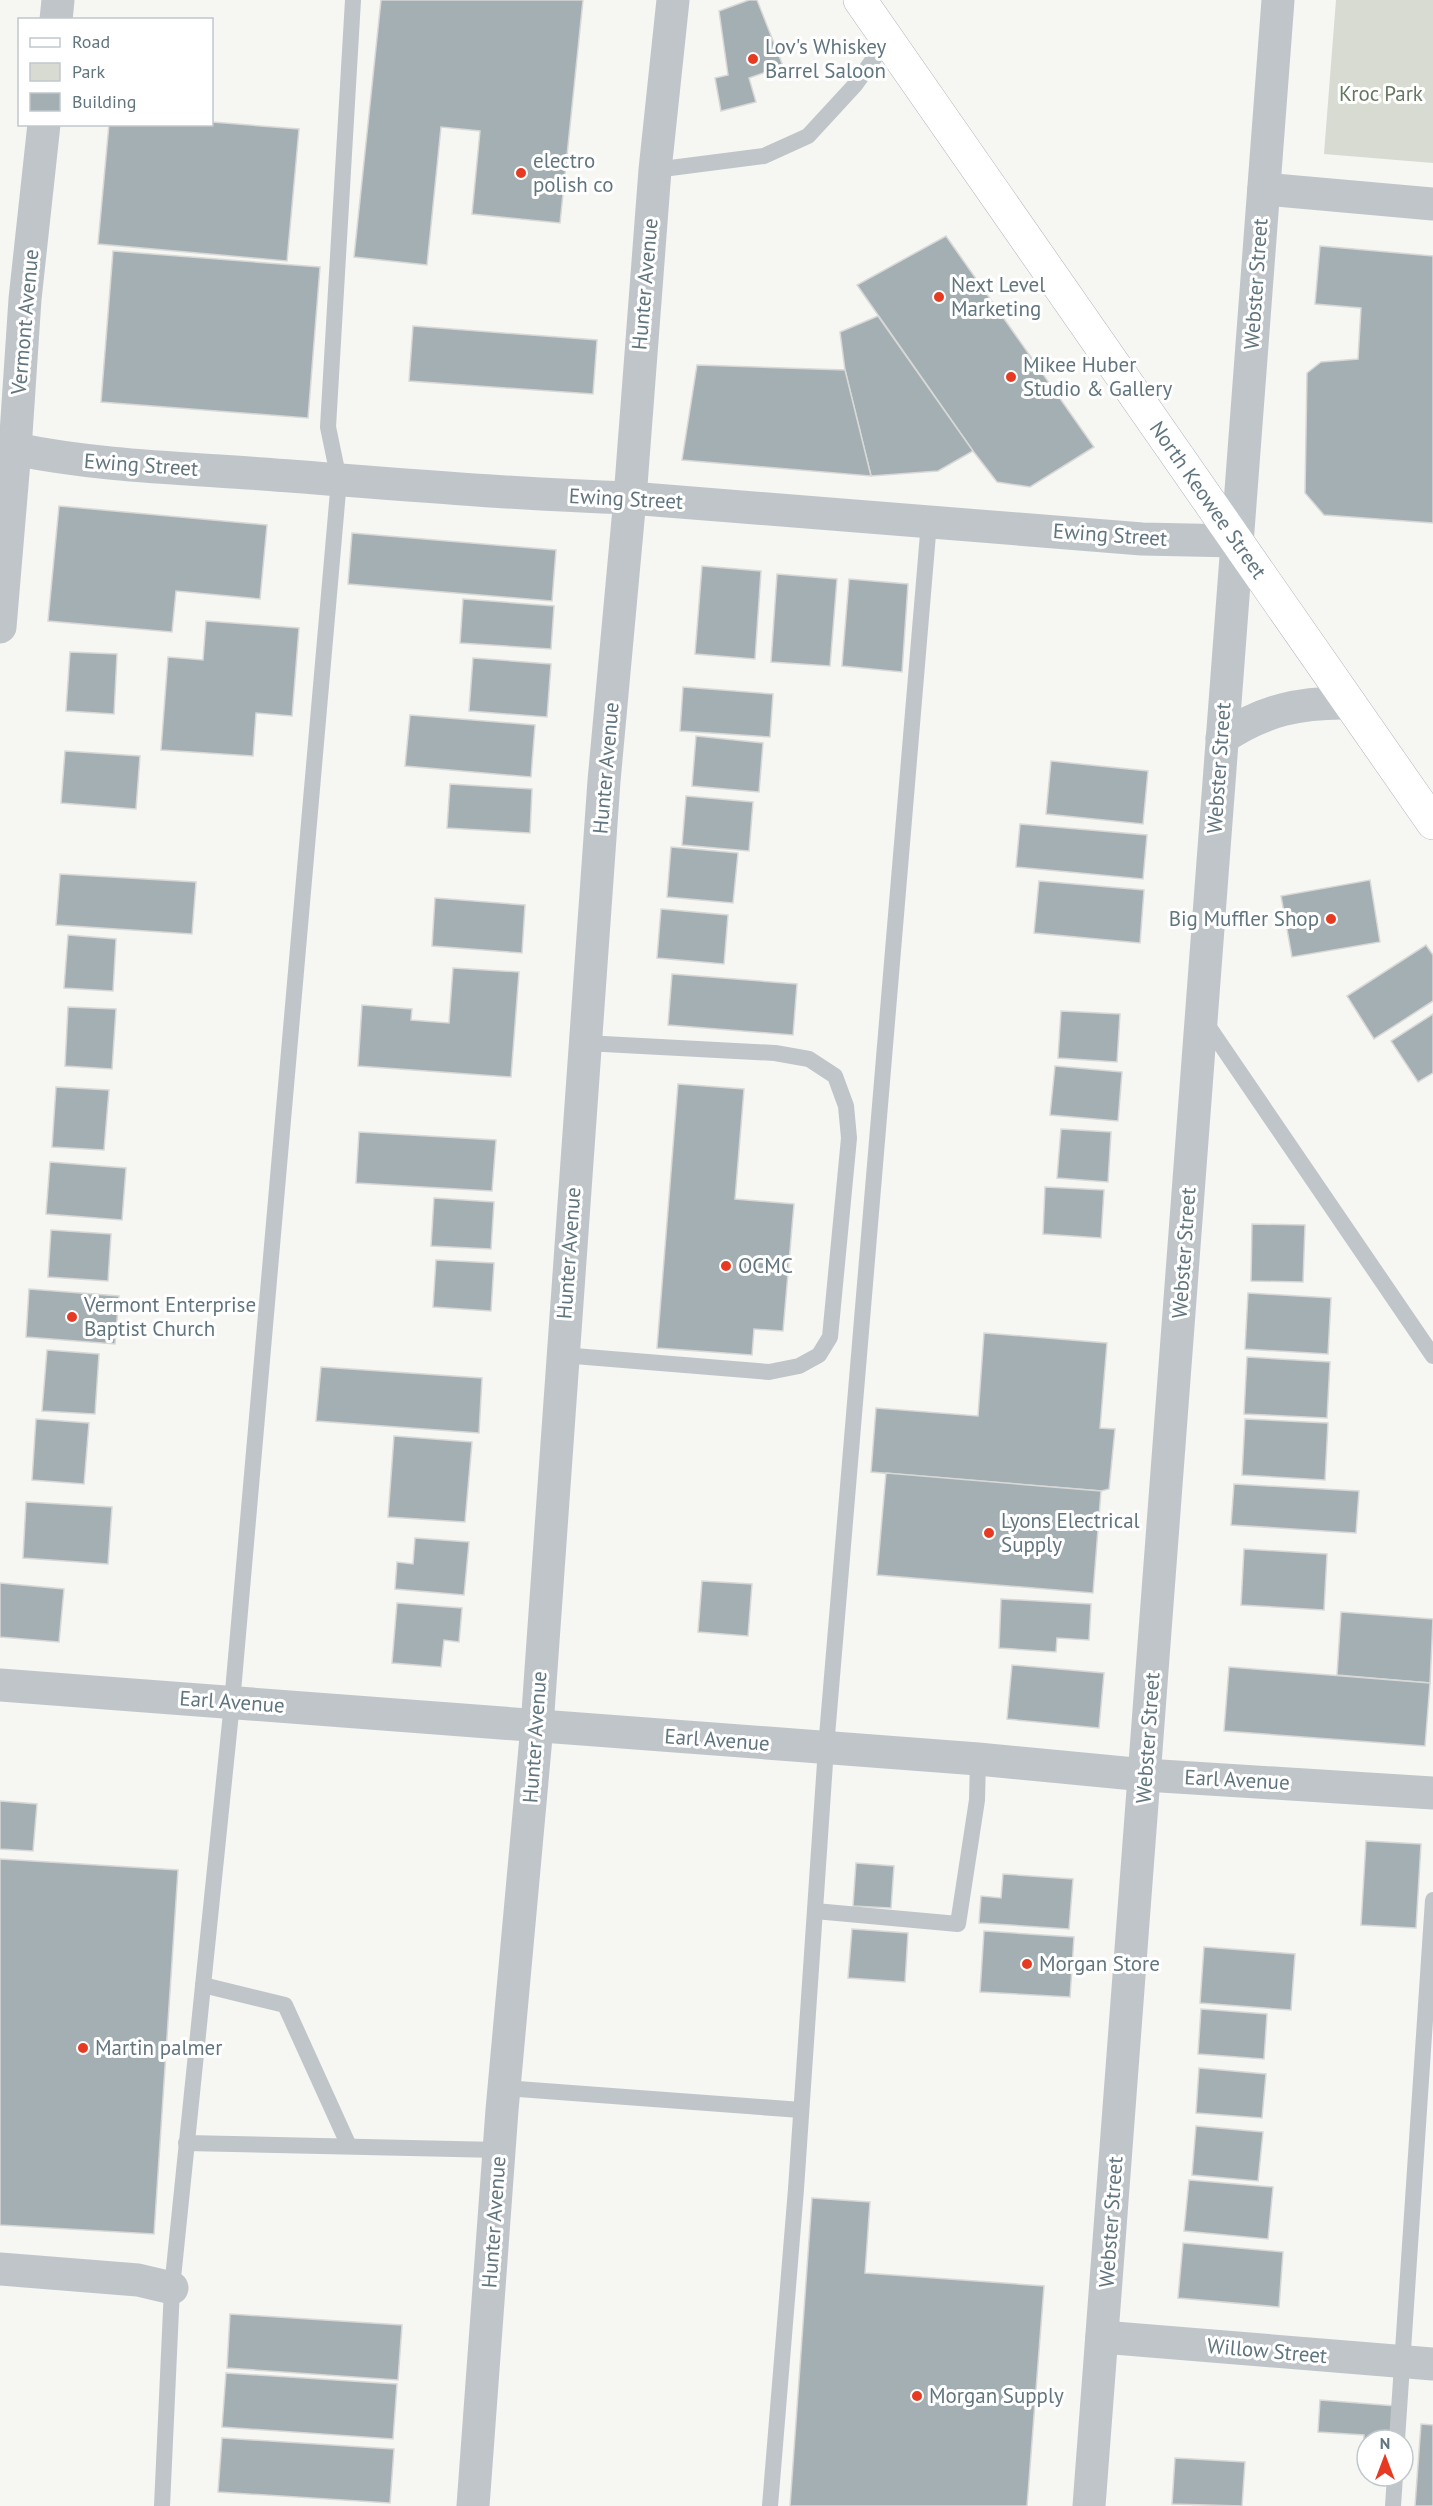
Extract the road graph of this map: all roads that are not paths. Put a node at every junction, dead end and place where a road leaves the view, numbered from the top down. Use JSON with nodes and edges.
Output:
{"nodes":[{"id":1,"x":58,"y":0,"type":"edge"},
{"id":2,"x":353,"y":0,"type":"edge"},
{"id":3,"x":673,"y":0,"type":"edge"},
{"id":4,"x":860,"y":0,"type":"edge"},
{"id":5,"x":1278,"y":0,"type":"edge"},
{"id":6,"x":56,"y":18,"type":"edge"},
{"id":7,"x":887,"y":40,"type":"junction"},
{"id":8,"x":44,"y":126,"type":"edge"},
{"id":9,"x":655,"y":170,"type":"junction"},
{"id":10,"x":1264,"y":189,"type":"junction"},
{"id":11,"x":1433,"y":204,"type":"edge"},
{"id":12,"x":15,"y":449,"type":"junction"},
{"id":13,"x":339,"y":480,"type":"junction"},
{"id":14,"x":630,"y":498,"type":"junction"},
{"id":15,"x":929,"y":522,"type":"junction"},
{"id":16,"x":1236,"y":541,"type":"junction"},
{"id":17,"x":0,"y":627,"type":"edge"},
{"id":18,"x":1350,"y":703,"type":"junction"},
{"id":19,"x":1222,"y":738,"type":"junction"},
{"id":20,"x":1433,"y":823,"type":"edge"},
{"id":21,"x":1201,"y":1016,"type":"junction"},
{"id":22,"x":585,"y":1042,"type":"junction"},
{"id":23,"x":562,"y":1355,"type":"junction"},
{"id":24,"x":1433,"y":1356,"type":"edge"},
{"id":25,"x":0,"y":1685,"type":"edge"},
{"id":26,"x":232,"y":1702,"type":"junction"},
{"id":27,"x":537,"y":1726,"type":"junction"},
{"id":28,"x":826,"y":1748,"type":"junction"},
{"id":29,"x":978,"y":1759,"type":"junction"},
{"id":30,"x":1145,"y":1775,"type":"junction"},
{"id":31,"x":1433,"y":1793,"type":"edge"},
{"id":32,"x":1433,"y":1900,"type":"edge"},
{"id":33,"x":814,"y":1911,"type":"junction"},
{"id":34,"x":203,"y":1985,"type":"junction"},
{"id":35,"x":1427,"y":2076,"type":"edge"},
{"id":36,"x":504,"y":2088,"type":"junction"},
{"id":37,"x":801,"y":2110,"type":"junction"},
{"id":38,"x":186,"y":2143,"type":"junction"},
{"id":39,"x":349,"y":2146,"type":"junction"},
{"id":40,"x":499,"y":2150,"type":"junction"},
{"id":41,"x":0,"y":2269,"type":"edge"},
{"id":42,"x":172,"y":2288,"type":"junction"},
{"id":43,"x":1102,"y":2337,"type":"junction"},
{"id":44,"x":1418,"y":2363,"type":"edge"},
{"id":45,"x":1400,"y":2428,"type":"edge"},
{"id":46,"x":1394,"y":2488,"type":"edge"},
{"id":47,"x":162,"y":2506,"type":"edge"},
{"id":48,"x":472,"y":2506,"type":"edge"},
{"id":49,"x":770,"y":2506,"type":"edge"},
{"id":50,"x":1089,"y":2506,"type":"edge"},
{"id":51,"x":1393,"y":2506,"type":"edge"}],
"edges":[{"from":1,"to":6,"type":"street"},
{"from":2,"to":13,"type":"lane"},
{"from":3,"to":9,"type":"street","name":"Hunter Avenue"},
{"from":4,"to":7,"type":"main road","name":"North Keowee Street"},
{"from":5,"to":10,"type":"street","name":"Webster Street"},
{"from":7,"to":9,"type":"lane"},
{"from":7,"to":16,"type":"main road","name":"North Keowee Street"},
{"from":8,"to":12,"type":"street","name":"Vermont Avenue"},
{"from":9,"to":14,"type":"street","name":"Hunter Avenue"},
{"from":10,"to":11,"type":"street"},
{"from":10,"to":16,"type":"street","name":"Webster Street"},
{"from":12,"to":13,"type":"street","name":"Ewing Street"},
{"from":12,"to":17,"type":"street","name":"Vermont Avenue"},
{"from":13,"to":14,"type":"street","name":"Ewing Street"},
{"from":13,"to":26,"type":"lane"},
{"from":14,"to":15,"type":"street","name":"Ewing Street"},
{"from":14,"to":22,"type":"street","name":"Hunter Avenue"},
{"from":15,"to":16,"type":"street","name":"Ewing Street"},
{"from":15,"to":28,"type":"lane"},
{"from":16,"to":18,"type":"main road","name":"North Keowee Street"},
{"from":16,"to":19,"type":"street","name":"Webster Street"},
{"from":18,"to":19,"type":"street"},
{"from":18,"to":20,"type":"main road","name":"North Keowee Street"},
{"from":19,"to":21,"type":"street","name":"Webster Street"},
{"from":21,"to":24,"type":"lane"},
{"from":21,"to":30,"type":"street","name":"Webster Street"},
{"from":22,"to":23,"type":"street","name":"Hunter Avenue"},
{"from":22,"to":23,"type":"lane"},
{"from":23,"to":27,"type":"street","name":"Hunter Avenue"},
{"from":25,"to":26,"type":"street","name":"Earl Avenue"},
{"from":26,"to":27,"type":"street","name":"Earl Avenue"},
{"from":26,"to":34,"type":"lane"},
{"from":27,"to":28,"type":"street","name":"Earl Avenue"},
{"from":27,"to":36,"type":"street","name":"Hunter Avenue"},
{"from":28,"to":29,"type":"street","name":"Earl Avenue"},
{"from":28,"to":33,"type":"lane"},
{"from":29,"to":30,"type":"street","name":"Earl Avenue"},
{"from":29,"to":33,"type":"lane"},
{"from":30,"to":31,"type":"street","name":"Earl Avenue"},
{"from":30,"to":43,"type":"street","name":"Webster Street"},
{"from":32,"to":35,"type":"lane"},
{"from":33,"to":37,"type":"lane"},
{"from":34,"to":38,"type":"lane"},
{"from":34,"to":39,"type":"lane"},
{"from":35,"to":44,"type":"lane"},
{"from":36,"to":37,"type":"lane"},
{"from":36,"to":40,"type":"street","name":"Hunter Avenue"},
{"from":37,"to":49,"type":"lane"},
{"from":38,"to":39,"type":"lane"},
{"from":38,"to":42,"type":"lane"},
{"from":39,"to":40,"type":"lane"},
{"from":40,"to":48,"type":"street","name":"Hunter Avenue"},
{"from":41,"to":42,"type":"street"},
{"from":42,"to":47,"type":"lane"},
{"from":43,"to":44,"type":"street","name":"Willow Street"},
{"from":43,"to":50,"type":"street","name":"Webster Street"},
{"from":44,"to":45,"type":"lane"},
{"from":46,"to":51,"type":"lane"}]}
